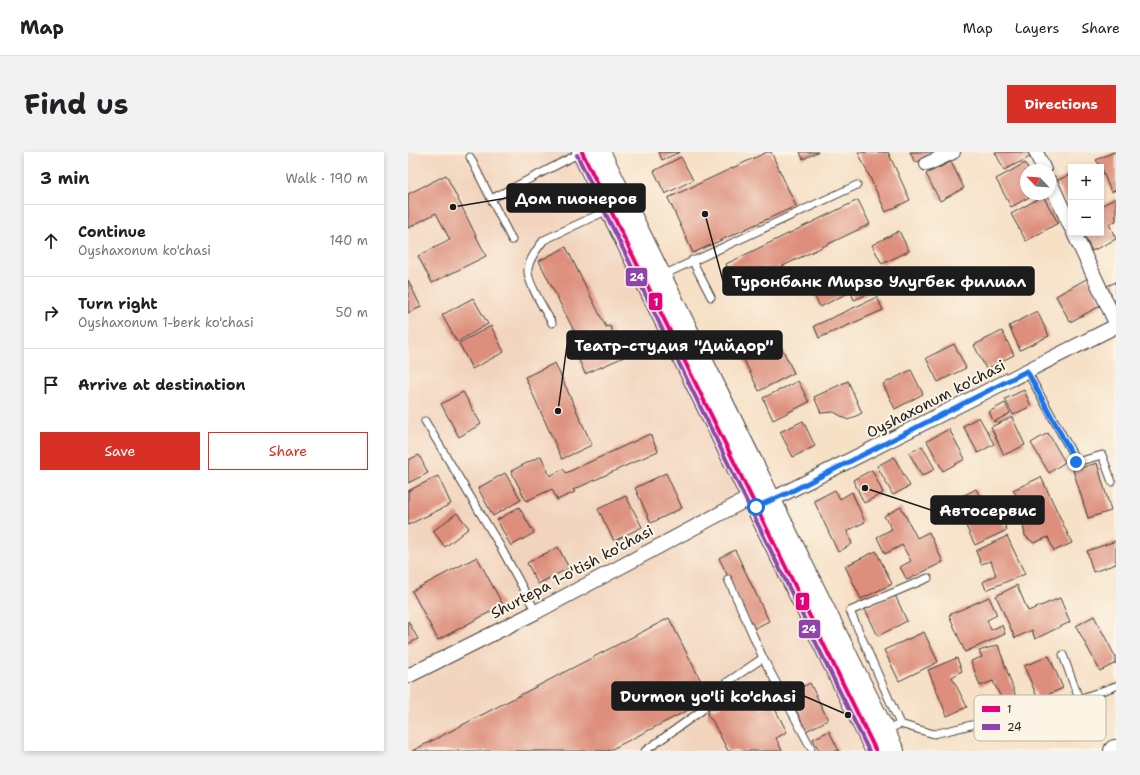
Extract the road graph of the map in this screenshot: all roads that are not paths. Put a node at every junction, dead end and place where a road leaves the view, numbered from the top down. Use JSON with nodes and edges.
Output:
{"nodes":[{"id":1,"x":582,"y":152,"type":"edge"},
{"id":2,"x":600,"y":152,"type":"edge"},
{"id":3,"x":953,"y":152,"type":"edge"},
{"id":4,"x":1036,"y":152,"type":"edge"},
{"id":5,"x":470,"y":157,"type":"dead end"},
{"id":6,"x":927,"y":164,"type":"dead end"},
{"id":7,"x":1041,"y":164,"type":"edge"},
{"id":8,"x":857,"y":185,"type":"dead end"},
{"id":9,"x":1056,"y":195,"type":"edge"},
{"id":10,"x":491,"y":199,"type":"junction"},
{"id":11,"x":610,"y":208,"type":"junction"},
{"id":12,"x":1068,"y":221,"type":"edge"},
{"id":13,"x":1075,"y":236,"type":"edge"},
{"id":14,"x":512,"y":240,"type":"dead end"},
{"id":15,"x":692,"y":260,"type":"junction"},
{"id":16,"x":661,"y":276,"type":"junction"},
{"id":17,"x":711,"y":297,"type":"dead end"},
{"id":18,"x":552,"y":323,"type":"dead end"},
{"id":19,"x":1116,"y":323,"type":"edge"},
{"id":20,"x":1116,"y":326,"type":"edge"},
{"id":21,"x":1027,"y":371,"type":"junction"},
{"id":22,"x":426,"y":421,"type":"dead end"},
{"id":23,"x":1112,"y":482,"type":"dead end"},
{"id":24,"x":761,"y":498,"type":"junction"},
{"id":25,"x":928,"y":578,"type":"dead end"},
{"id":26,"x":728,"y":579,"type":"dead end"},
{"id":27,"x":536,"y":612,"type":"junction"},
{"id":28,"x":1063,"y":655,"type":"dead end"},
{"id":29,"x":763,"y":658,"type":"junction"},
{"id":30,"x":408,"y":676,"type":"edge"},
{"id":31,"x":1116,"y":686,"type":"edge"},
{"id":32,"x":1078,"y":695,"type":"edge"},
{"id":33,"x":1090,"y":695,"type":"edge"},
{"id":34,"x":974,"y":724,"type":"edge"},
{"id":35,"x":892,"y":728,"type":"junction"},
{"id":36,"x":811,"y":748,"type":"dead end"},
{"id":37,"x":645,"y":751,"type":"edge"},
{"id":38,"x":876,"y":751,"type":"edge"},
{"id":39,"x":894,"y":751,"type":"edge"}],
"edges":[{"from":1,"to":10,"type":"lane"},
{"from":1,"to":11,"type":"main road"},
{"from":2,"to":16,"type":"main road"},
{"from":3,"to":6,"type":"street"},
{"from":4,"to":7,"type":"street"},
{"from":5,"to":10,"type":"lane"},
{"from":8,"to":15,"type":"lane"},
{"from":9,"to":12,"type":"street"},
{"from":10,"to":14,"type":"lane"},
{"from":11,"to":18,"type":"lane"},
{"from":11,"to":24,"type":"main road"},
{"from":13,"to":19,"type":"street"},
{"from":15,"to":16,"type":"lane"},
{"from":15,"to":17,"type":"lane"},
{"from":16,"to":24,"type":"main road"},
{"from":20,"to":21,"type":"street","name":"Oyshaxonum ko'chasi"},
{"from":21,"to":23,"type":"lane"},
{"from":21,"to":24,"type":"street","name":"Oyshaxonum ko'chasi"},
{"from":22,"to":27,"type":"lane"},
{"from":24,"to":27,"type":"street","name":"Shurtepa 1-o'tish ko'chasi"},
{"from":24,"to":35,"type":"main road"},
{"from":24,"to":38,"type":"main road"},
{"from":25,"to":35,"type":"lane"},
{"from":26,"to":29,"type":"lane"},
{"from":27,"to":30,"type":"street","name":"Shurtepa 1-o'tish ko'chasi"},
{"from":28,"to":32,"type":"lane"},
{"from":29,"to":36,"type":"lane"},
{"from":29,"to":37,"type":"lane"},
{"from":31,"to":33,"type":"lane"},
{"from":34,"to":35,"type":"lane"},
{"from":35,"to":39,"type":"main road"}]}
